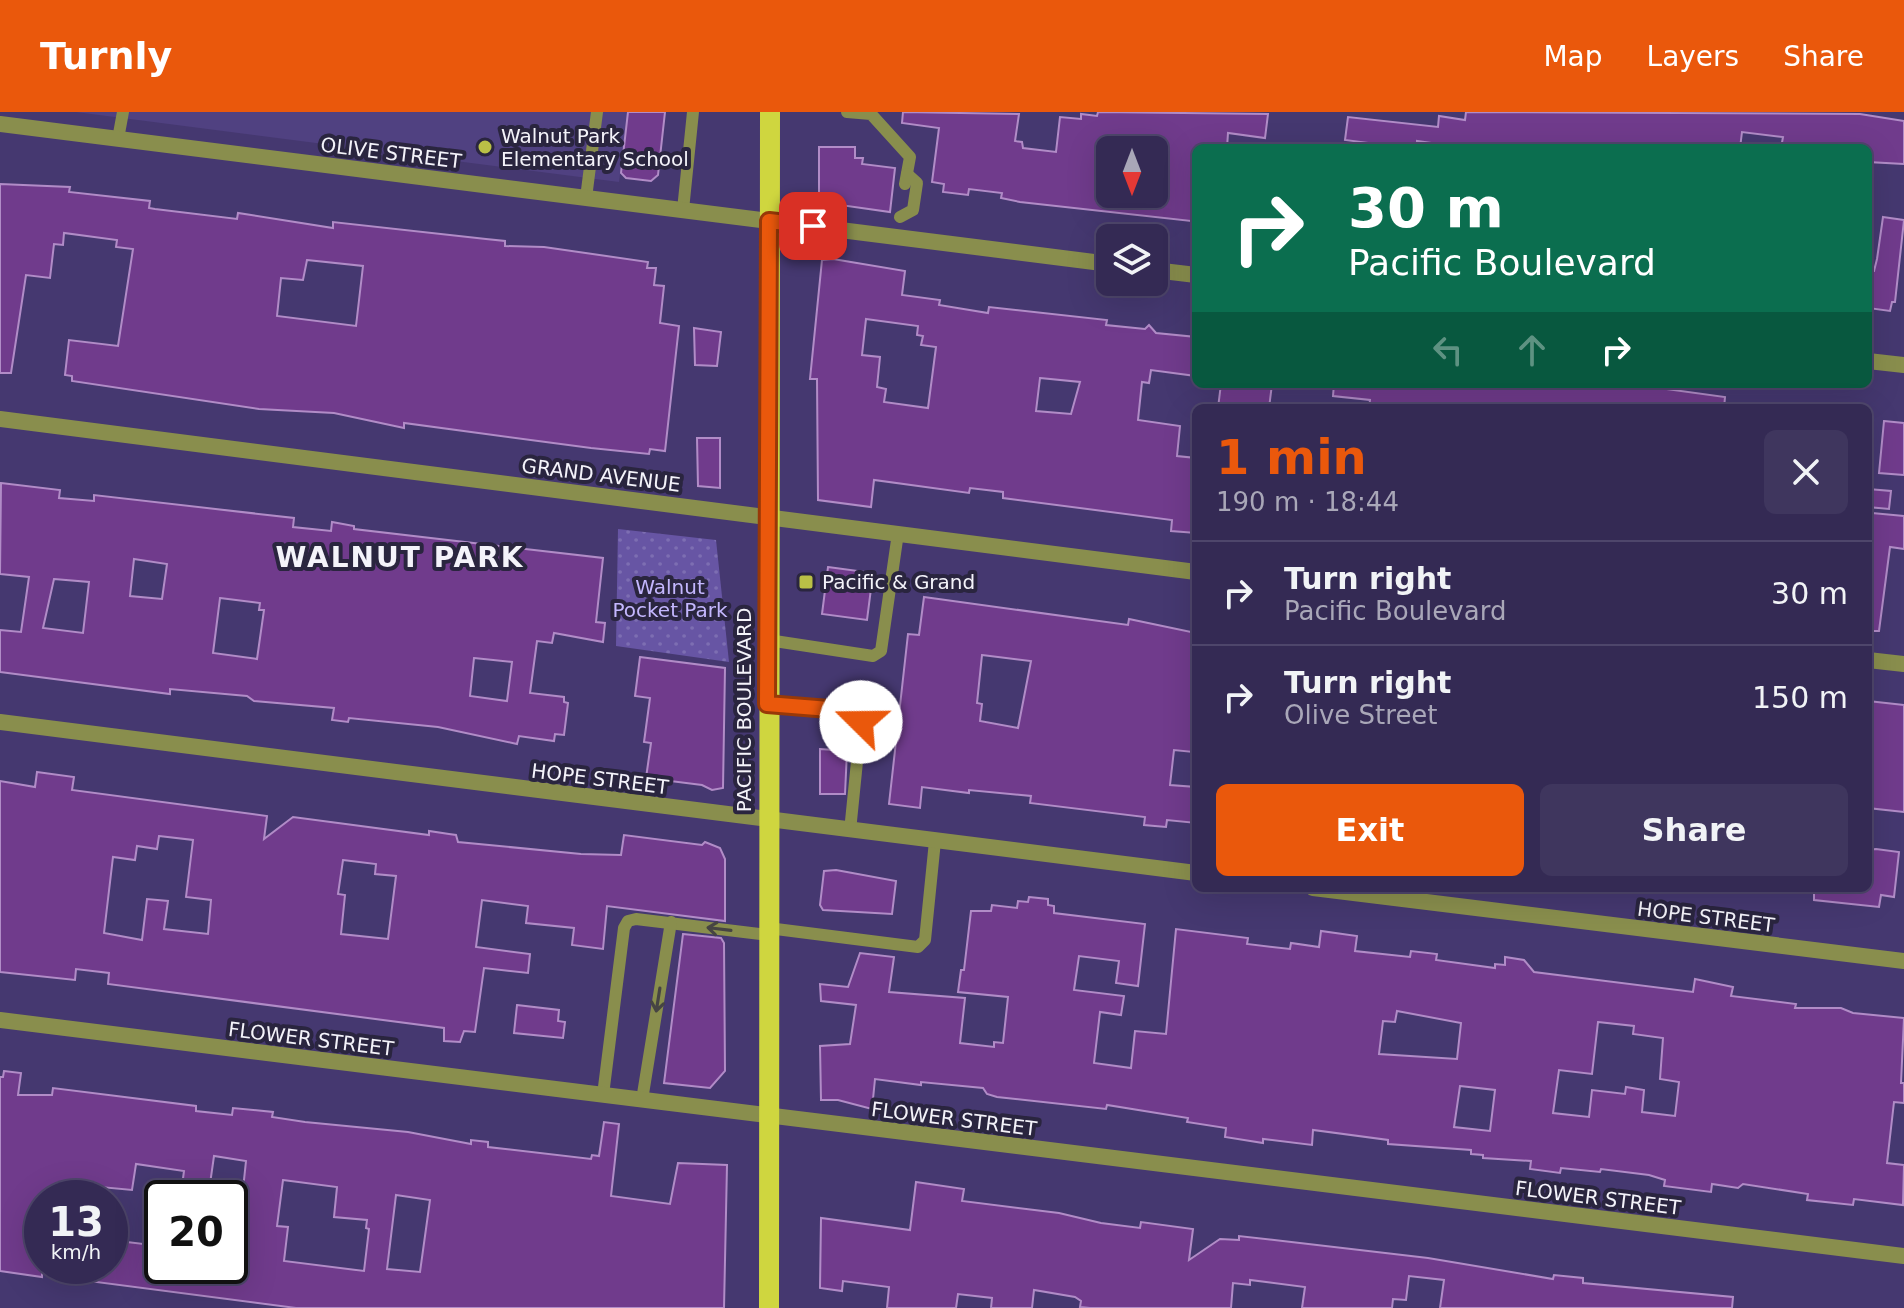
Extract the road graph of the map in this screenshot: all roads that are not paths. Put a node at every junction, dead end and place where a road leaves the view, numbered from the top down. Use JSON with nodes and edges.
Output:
{"nodes":[{"id":1,"x":123,"y":112,"type":"edge"},
{"id":2,"x":597,"y":112,"type":"edge"},
{"id":3,"x":693,"y":112,"type":"edge"},
{"id":4,"x":770,"y":112,"type":"edge"},
{"id":5,"x":847,"y":112,"type":"edge"},
{"id":6,"x":0,"y":124,"type":"edge"},
{"id":7,"x":118,"y":139,"type":"junction"},
{"id":8,"x":586,"y":198,"type":"junction"},
{"id":9,"x":683,"y":210,"type":"junction"},
{"id":10,"x":769,"y":221,"type":"junction"},
{"id":11,"x":897,"y":237,"type":"junction"},
{"id":12,"x":1096,"y":262,"type":"edge"},
{"id":13,"x":1168,"y":272,"type":"edge"},
{"id":14,"x":1192,"y":275,"type":"edge"},
{"id":15,"x":1872,"y":361,"type":"edge"},
{"id":16,"x":1904,"y":365,"type":"edge"},
{"id":17,"x":0,"y":419,"type":"edge"},
{"id":18,"x":768,"y":516,"type":"junction"},
{"id":19,"x":898,"y":533,"type":"junction"},
{"id":20,"x":1192,"y":571,"type":"edge"},
{"id":21,"x":768,"y":640,"type":"junction"},
{"id":22,"x":1872,"y":660,"type":"edge"},
{"id":23,"x":1904,"y":664,"type":"edge"},
{"id":24,"x":767,"y":704,"type":"junction"},
{"id":25,"x":0,"y":722,"type":"edge"},
{"id":26,"x":767,"y":821,"type":"junction"},
{"id":27,"x":850,"y":831,"type":"junction"},
{"id":28,"x":935,"y":841,"type":"junction"},
{"id":29,"x":1192,"y":873,"type":"edge"},
{"id":30,"x":1345,"y":892,"type":"edge"},
{"id":31,"x":671,"y":922,"type":"junction"},
{"id":32,"x":768,"y":931,"type":"junction"},
{"id":33,"x":1904,"y":961,"type":"edge"},
{"id":34,"x":0,"y":1020,"type":"edge"},
{"id":35,"x":603,"y":1095,"type":"junction"},
{"id":36,"x":642,"y":1100,"type":"junction"},
{"id":37,"x":768,"y":1116,"type":"junction"},
{"id":38,"x":1904,"y":1256,"type":"edge"},
{"id":39,"x":769,"y":1308,"type":"edge"}],
"edges":[{"from":1,"to":7,"type":"lane"},
{"from":2,"to":8,"type":"lane"},
{"from":3,"to":9,"type":"lane"},
{"from":4,"to":10,"type":"main road","name":"PACIFIC BOULEVARD"},
{"from":5,"to":11,"type":"lane"},
{"from":6,"to":7,"type":"street","name":"OLIVE STREET"},
{"from":7,"to":8,"type":"street","name":"OLIVE STREET"},
{"from":8,"to":9,"type":"street","name":"OLIVE STREET"},
{"from":9,"to":10,"type":"street","name":"OLIVE STREET"},
{"from":10,"to":11,"type":"street","name":"OLIVE STREET"},
{"from":10,"to":18,"type":"main road","name":"PACIFIC BOULEVARD"},
{"from":11,"to":12,"type":"street","name":"OLIVE STREET"},
{"from":13,"to":14,"type":"street"},
{"from":15,"to":16,"type":"street"},
{"from":17,"to":18,"type":"street","name":"GRAND AVENUE"},
{"from":18,"to":19,"type":"street","name":"GRAND AVENUE"},
{"from":18,"to":21,"type":"main road","name":"PACIFIC BOULEVARD"},
{"from":19,"to":20,"type":"street","name":"GRAND AVENUE"},
{"from":19,"to":21,"type":"lane"},
{"from":21,"to":24,"type":"main road","name":"PACIFIC BOULEVARD"},
{"from":22,"to":23,"type":"street"},
{"from":24,"to":26,"type":"main road","name":"PACIFIC BOULEVARD"},
{"from":24,"to":27,"type":"lane"},
{"from":25,"to":26,"type":"street","name":"HOPE STREET"},
{"from":26,"to":27,"type":"street","name":"HOPE STREET"},
{"from":26,"to":32,"type":"main road","name":"PACIFIC BOULEVARD"},
{"from":27,"to":28,"type":"street","name":"HOPE STREET"},
{"from":28,"to":29,"type":"street","name":"HOPE STREET"},
{"from":28,"to":32,"type":"lane"},
{"from":30,"to":33,"type":"street","name":"HOPE STREET"},
{"from":32,"to":31,"type":"lane","one_way":true},
{"from":31,"to":35,"type":"lane"},
{"from":31,"to":36,"type":"lane","one_way":true},
{"from":32,"to":37,"type":"main road","name":"PACIFIC BOULEVARD"},
{"from":34,"to":35,"type":"street","name":"FLOWER STREET"},
{"from":35,"to":36,"type":"street","name":"FLOWER STREET"},
{"from":36,"to":37,"type":"street","name":"FLOWER STREET"},
{"from":37,"to":38,"type":"street","name":"FLOWER STREET"},
{"from":37,"to":39,"type":"main road","name":"PACIFIC BOULEVARD"}]}
